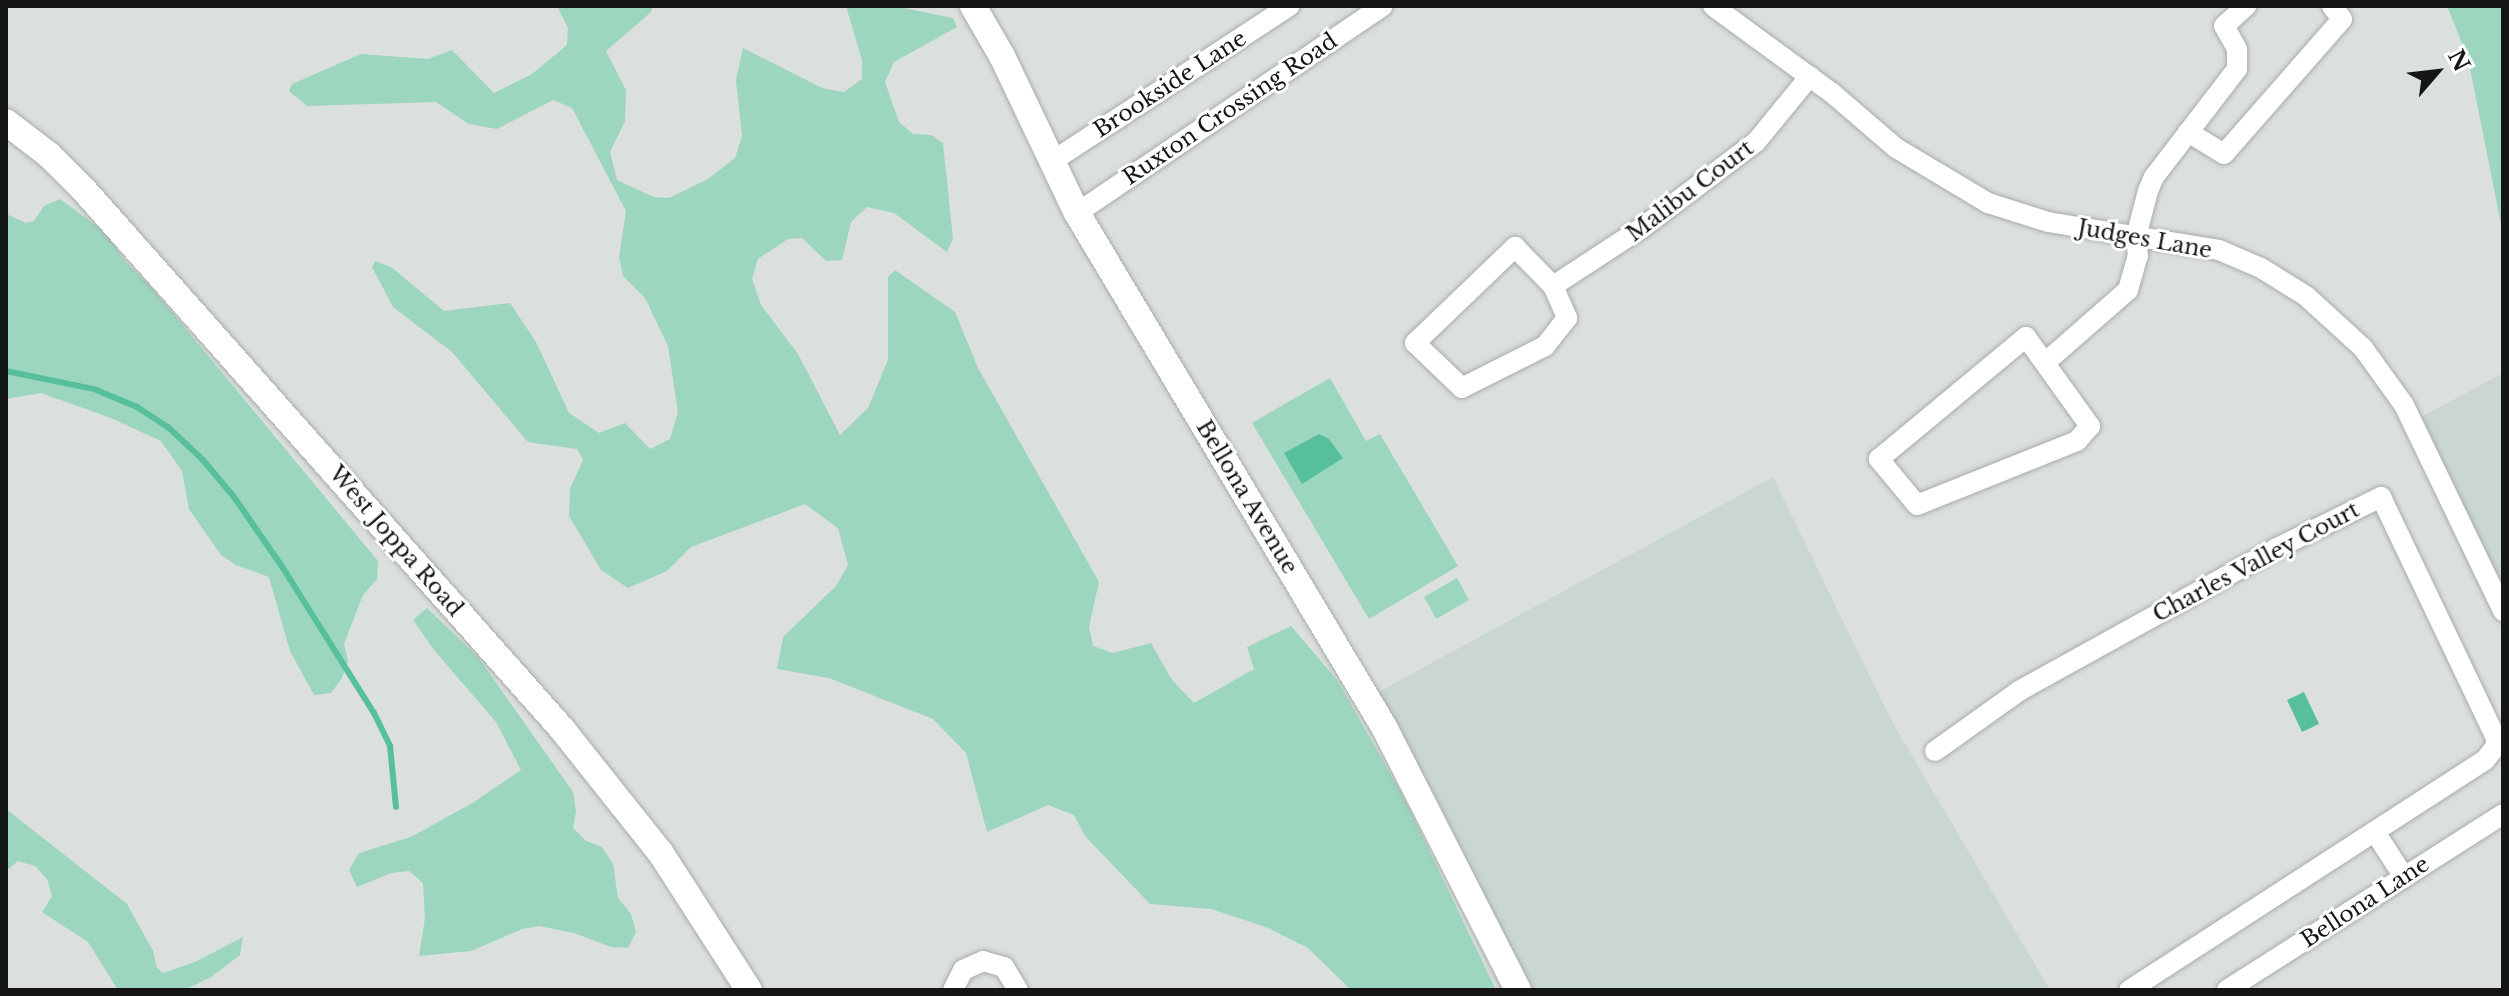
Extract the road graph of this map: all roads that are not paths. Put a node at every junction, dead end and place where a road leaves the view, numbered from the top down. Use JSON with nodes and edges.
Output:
{"nodes":[{"id":1,"x":973,"y":6,"type":"edge"},
{"id":2,"x":1289,"y":6,"type":"edge"},
{"id":3,"x":1383,"y":6,"type":"edge"},
{"id":4,"x":1713,"y":6,"type":"edge"},
{"id":5,"x":2246,"y":6,"type":"edge"},
{"id":6,"x":2332,"y":6,"type":"edge"},
{"id":7,"x":1810,"y":76,"type":"junction"},
{"id":8,"x":6,"y":122,"type":"edge"},
{"id":9,"x":2188,"y":132,"type":"junction"},
{"id":10,"x":1051,"y":162,"type":"junction"},
{"id":11,"x":1077,"y":213,"type":"junction"},
{"id":12,"x":2136,"y":237,"type":"junction"},
{"id":13,"x":1553,"y":286,"type":"junction"},
{"id":14,"x":2047,"y":361,"type":"junction"},
{"id":15,"x":2503,"y":611,"type":"edge"},
{"id":16,"x":1935,"y":751,"type":"dead end"},
{"id":17,"x":2503,"y":814,"type":"edge"},
{"id":18,"x":2375,"y":832,"type":"junction"},
{"id":19,"x":2404,"y":877,"type":"junction"},
{"id":20,"x":749,"y":990,"type":"edge"},
{"id":21,"x":953,"y":990,"type":"edge"},
{"id":22,"x":1018,"y":990,"type":"edge"},
{"id":23,"x":1518,"y":990,"type":"edge"},
{"id":24,"x":2129,"y":990,"type":"edge"},
{"id":25,"x":2227,"y":990,"type":"edge"}],
"edges":[{"from":1,"to":10,"type":"street","name":"Bellona Avenue"},
{"from":2,"to":10,"type":"street","name":"Brookside Lane"},
{"from":3,"to":11,"type":"street","name":"Ruxton Crossing Road"},
{"from":4,"to":7,"type":"street","name":"Judges Lane"},
{"from":5,"to":9,"type":"street"},
{"from":6,"to":9,"type":"street"},
{"from":7,"to":12,"type":"street","name":"Judges Lane"},
{"from":7,"to":13,"type":"street","name":"Malibu Court"},
{"from":8,"to":20,"type":"street","name":"West Joppa Road"},
{"from":9,"to":12,"type":"street"},
{"from":10,"to":11,"type":"street","name":"Bellona Avenue"},
{"from":11,"to":23,"type":"street","name":"Bellona Avenue"},
{"from":12,"to":14,"type":"street"},
{"from":12,"to":15,"type":"street","name":"Judges Lane"},
{"from":13,"to":13,"type":"street"},
{"from":14,"to":14,"type":"street"},
{"from":16,"to":18,"type":"street","name":"Charles Valley Court"},
{"from":17,"to":19,"type":"street","name":"Bellona Lane"},
{"from":18,"to":19,"type":"street"},
{"from":18,"to":24,"type":"street","name":"Charles Valley Court"},
{"from":19,"to":25,"type":"street","name":"Bellona Lane"},
{"from":21,"to":22,"type":"street"}]}
